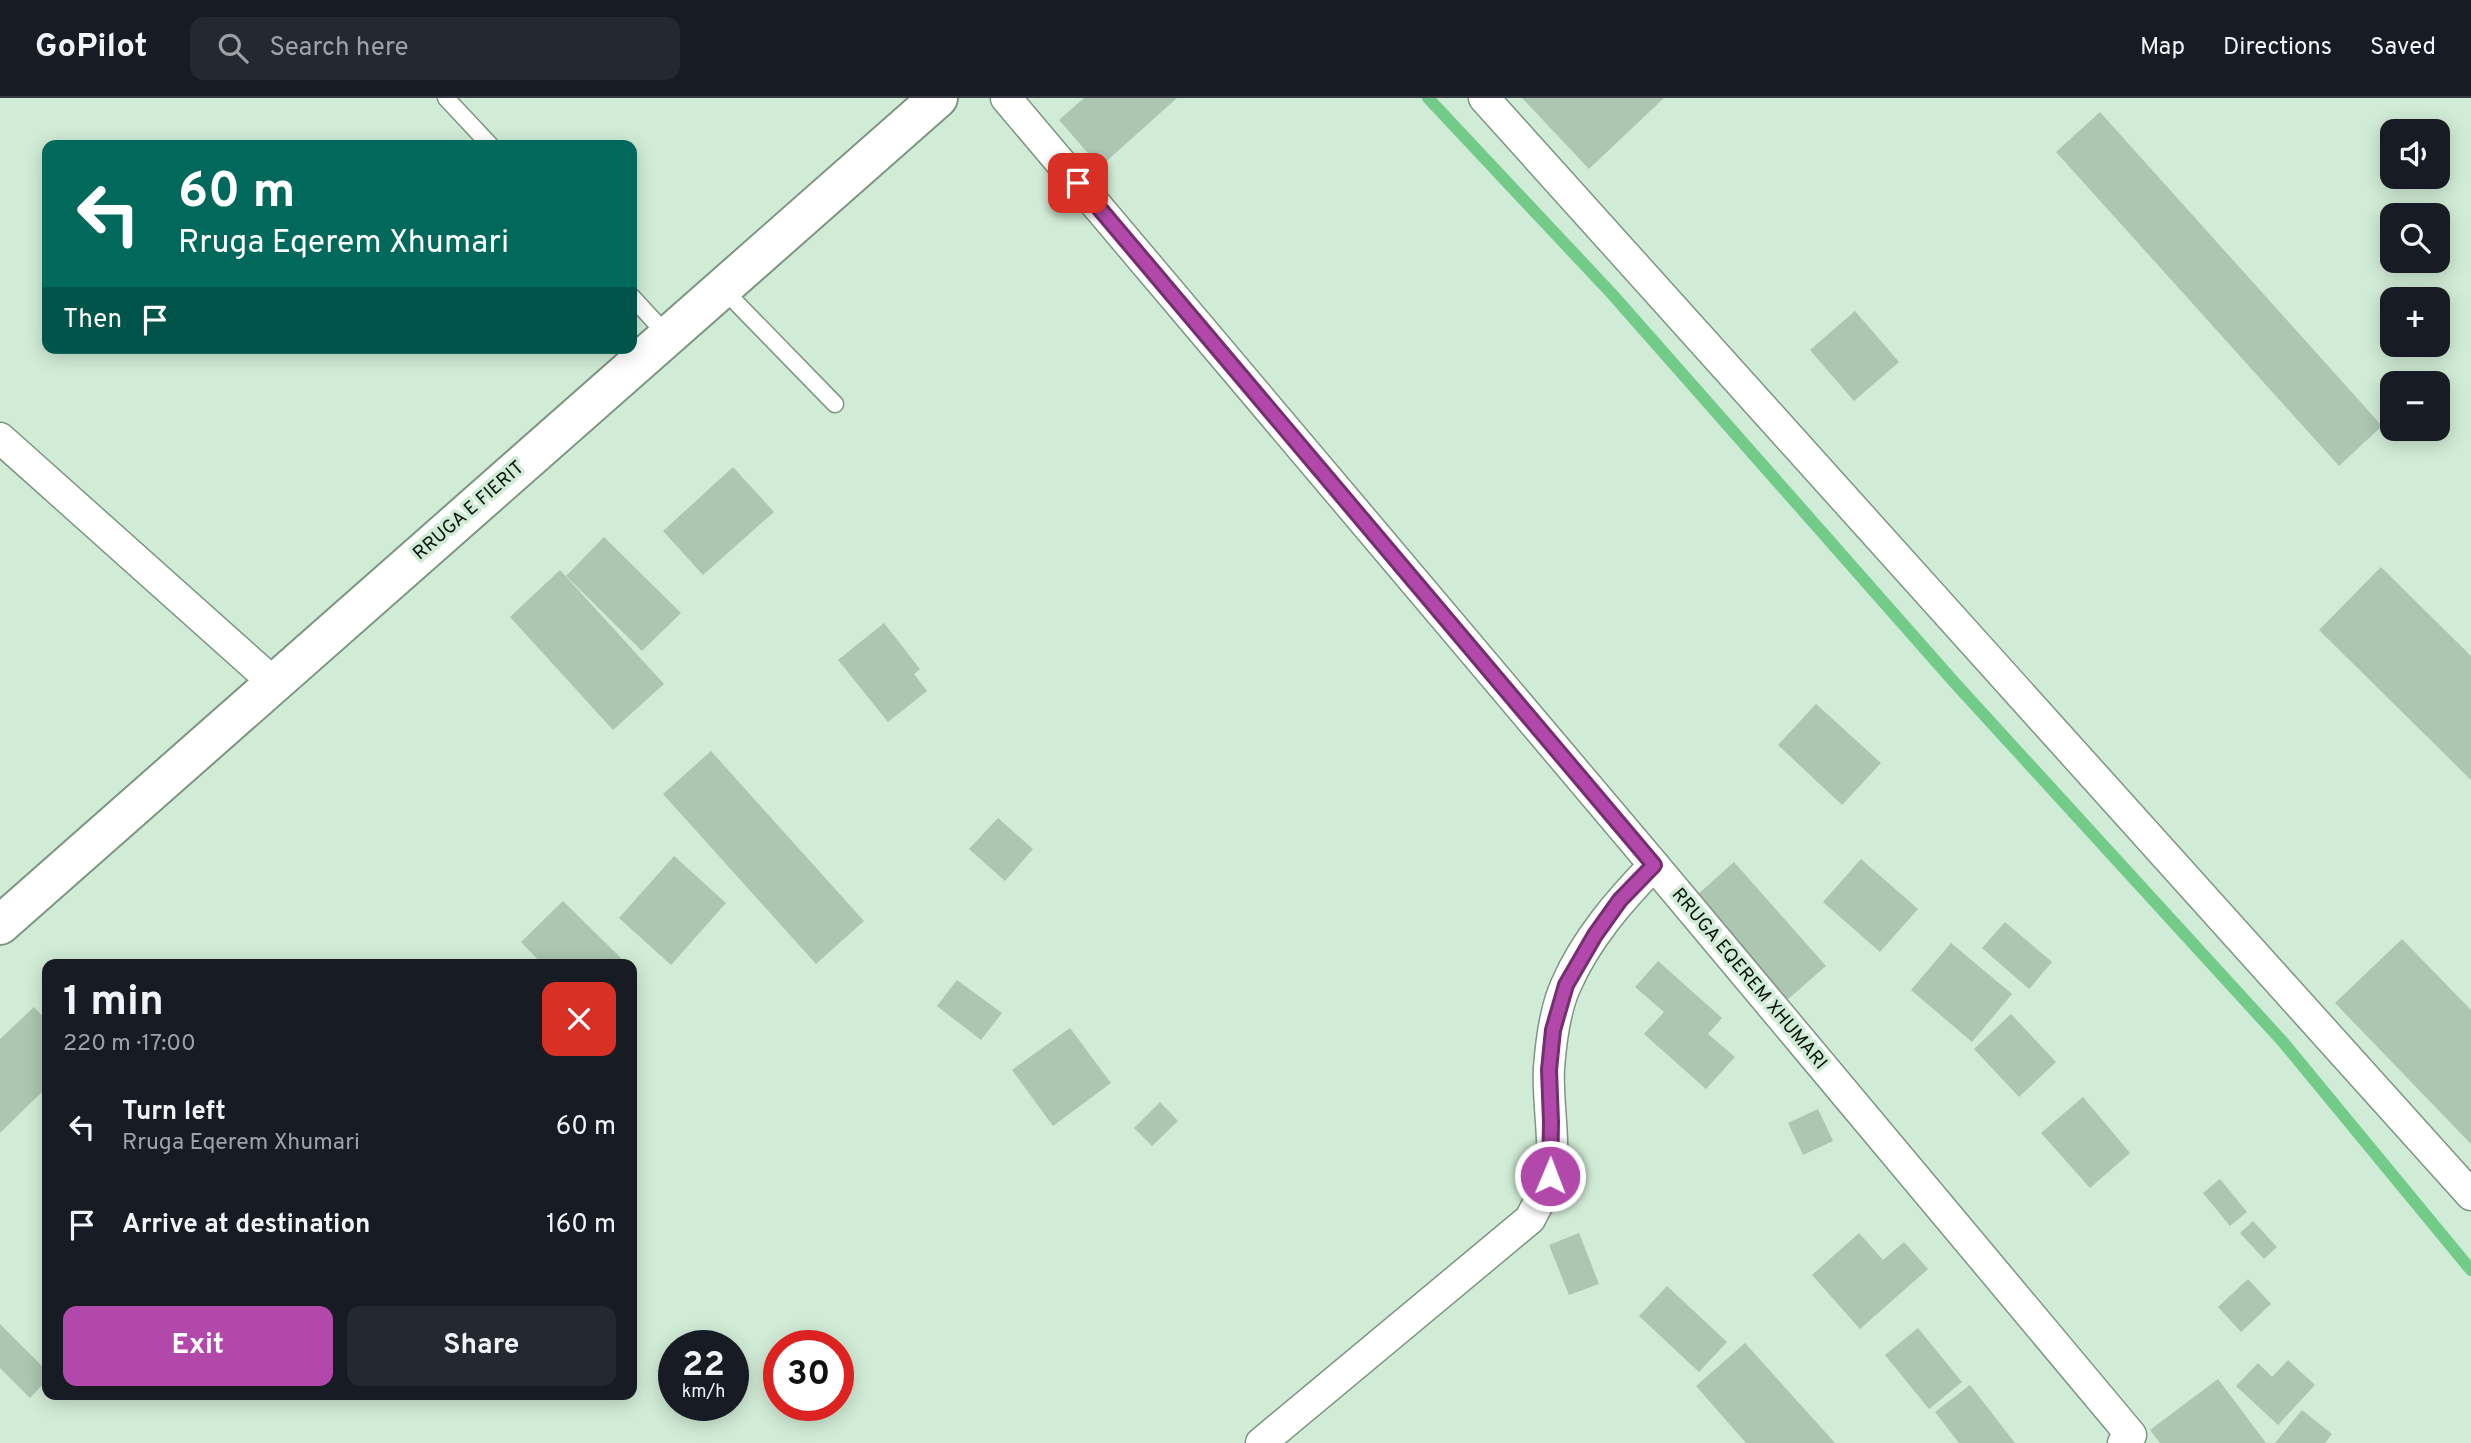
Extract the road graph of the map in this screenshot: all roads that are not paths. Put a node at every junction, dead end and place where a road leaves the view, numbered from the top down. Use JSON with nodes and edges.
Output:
{"nodes":[{"id":1,"x":446,"y":98,"type":"edge"},
{"id":2,"x":938,"y":98,"type":"edge"},
{"id":3,"x":1006,"y":98,"type":"edge"},
{"id":4,"x":1484,"y":98,"type":"edge"},
{"id":5,"x":486,"y":140,"type":"edge"},
{"id":6,"x":722,"y":288,"type":"junction"},
{"id":7,"x":637,"y":302,"type":"edge"},
{"id":8,"x":668,"y":336,"type":"junction"},
{"id":9,"x":835,"y":404,"type":"dead end"},
{"id":10,"x":0,"y":438,"type":"edge"},
{"id":11,"x":274,"y":683,"type":"junction"},
{"id":12,"x":1654,"y":865,"type":"junction"},
{"id":13,"x":0,"y":925,"type":"edge"},
{"id":14,"x":2471,"y":1195,"type":"edge"},
{"id":15,"x":1261,"y":1443,"type":"edge"},
{"id":16,"x":2123,"y":1443,"type":"edge"}],
"edges":[{"from":1,"to":5,"type":"lane"},
{"from":2,"to":6,"type":"main road","name":"RRUGA E FIERIT"},
{"from":3,"to":12,"type":"street","name":"RRUGA EQEREM XHUMARI"},
{"from":4,"to":14,"type":"street"},
{"from":6,"to":8,"type":"main road","name":"RRUGA E FIERIT"},
{"from":6,"to":9,"type":"lane"},
{"from":7,"to":8,"type":"lane"},
{"from":8,"to":11,"type":"main road","name":"RRUGA E FIERIT"},
{"from":10,"to":11,"type":"street"},
{"from":11,"to":13,"type":"main road","name":"RRUGA E FIERIT"},
{"from":12,"to":15,"type":"street"},
{"from":12,"to":16,"type":"street","name":"RRUGA EQEREM XHUMARI"}]}
